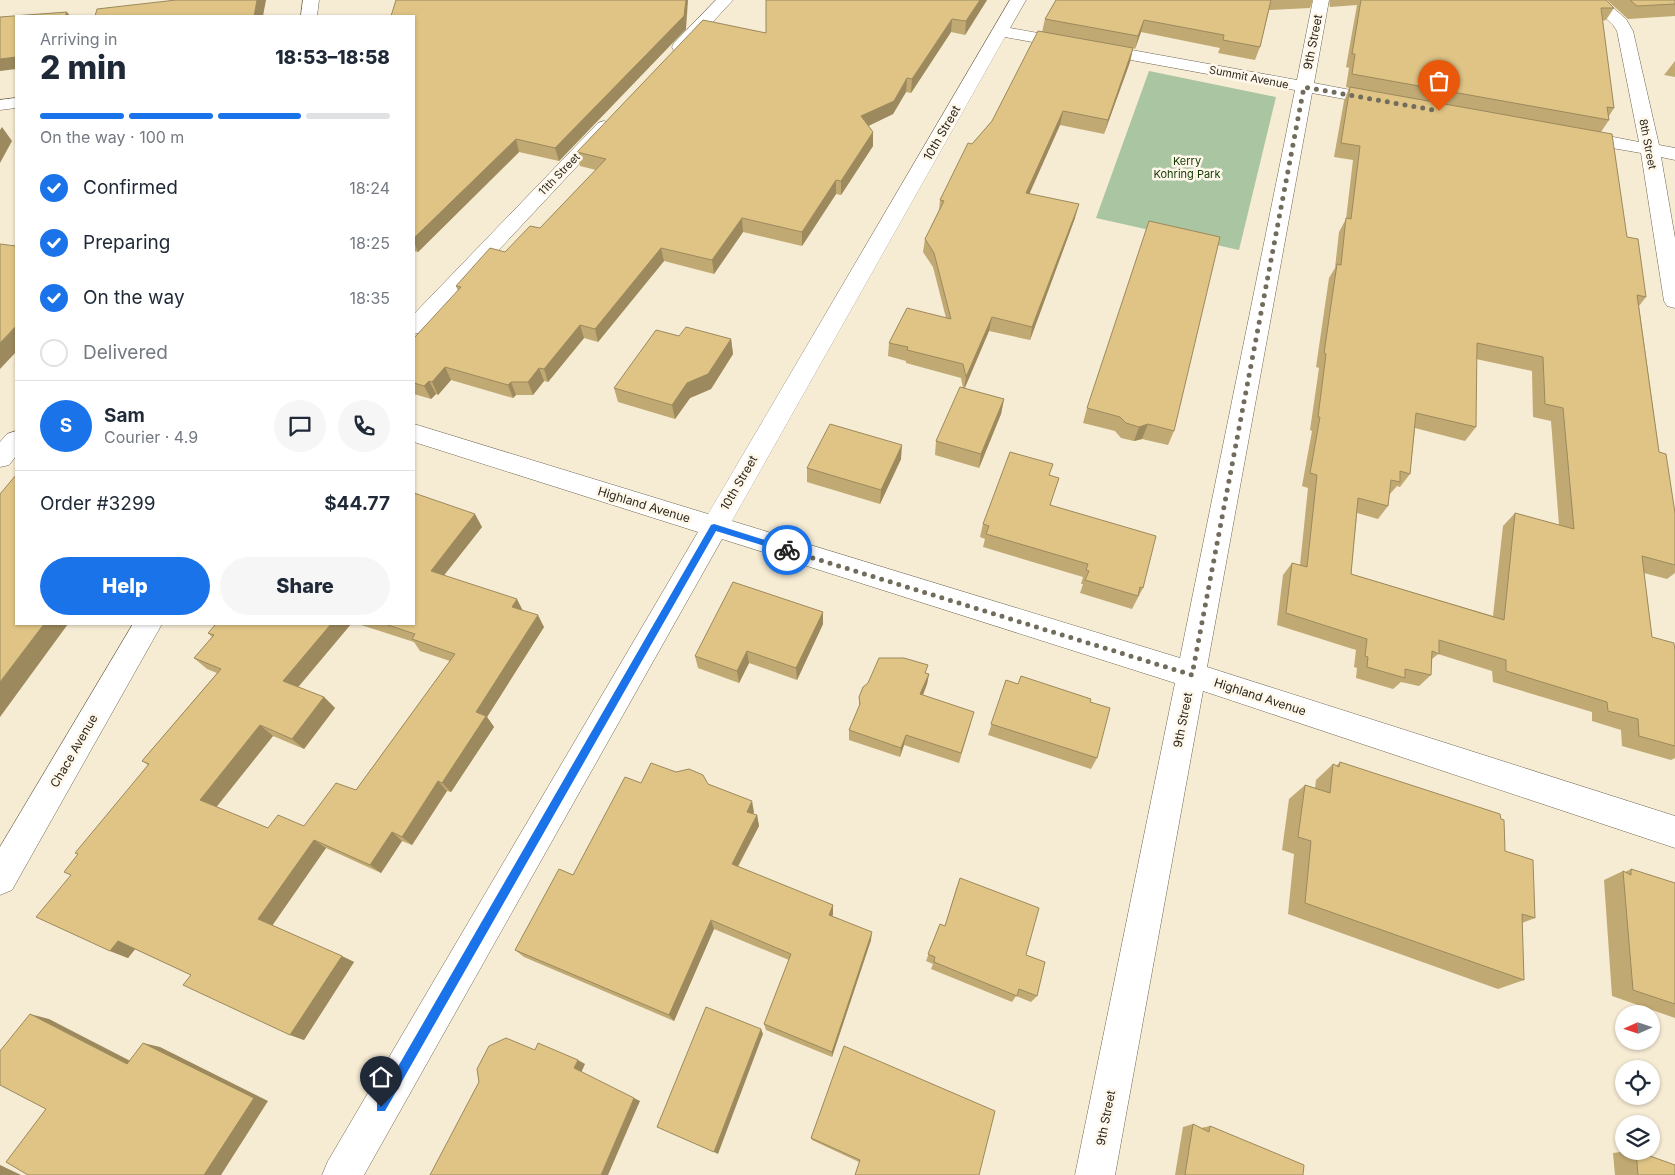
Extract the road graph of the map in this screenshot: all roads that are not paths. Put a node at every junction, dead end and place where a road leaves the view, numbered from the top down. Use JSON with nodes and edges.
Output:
{"nodes":[{"id":1,"x":311,"y":0,"type":"edge"},
{"id":2,"x":725,"y":0,"type":"edge"},
{"id":3,"x":1018,"y":0,"type":"edge"},
{"id":4,"x":1321,"y":0,"type":"edge"},
{"id":5,"x":1595,"y":0,"type":"edge"},
{"id":6,"x":309,"y":15,"type":"edge"},
{"id":7,"x":1000,"y":32,"type":"junction"},
{"id":8,"x":671,"y":57,"type":"edge"},
{"id":9,"x":1304,"y":87,"type":"junction"},
{"id":10,"x":15,"y":103,"type":"edge"},
{"id":11,"x":1400,"y":104,"type":"edge"},
{"id":12,"x":0,"y":105,"type":"edge"},
{"id":13,"x":616,"y":114,"type":"edge"},
{"id":14,"x":1564,"y":134,"type":"edge"},
{"id":15,"x":1650,"y":150,"type":"junction"},
{"id":16,"x":1675,"y":154,"type":"edge"},
{"id":17,"x":1675,"y":301,"type":"edge"},
{"id":18,"x":415,"y":326,"type":"edge"},
{"id":19,"x":415,"y":433,"type":"edge"},
{"id":20,"x":15,"y":441,"type":"edge"},
{"id":21,"x":0,"y":458,"type":"edge"},
{"id":22,"x":714,"y":527,"type":"junction"},
{"id":23,"x":147,"y":625,"type":"edge"},
{"id":24,"x":1192,"y":675,"type":"junction"},
{"id":25,"x":1675,"y":832,"type":"edge"},
{"id":26,"x":0,"y":878,"type":"edge"},
{"id":27,"x":342,"y":1175,"type":"edge"},
{"id":28,"x":1095,"y":1175,"type":"edge"}],
"edges":[{"from":1,"to":6,"type":"street"},
{"from":2,"to":8,"type":"street"},
{"from":3,"to":7,"type":"street","name":"10th Street"},
{"from":4,"to":9,"type":"street","name":"9th Street"},
{"from":5,"to":15,"type":"street","name":"8th Street"},
{"from":7,"to":9,"type":"street","name":"Summit Avenue"},
{"from":7,"to":22,"type":"street","name":"10th Street"},
{"from":9,"to":11,"type":"street","name":"Summit Avenue"},
{"from":9,"to":24,"type":"street","name":"9th Street"},
{"from":10,"to":12,"type":"street"},
{"from":13,"to":18,"type":"street","name":"11th Street"},
{"from":14,"to":15,"type":"street"},
{"from":15,"to":16,"type":"street"},
{"from":15,"to":17,"type":"street","name":"8th Street"},
{"from":19,"to":22,"type":"street","name":"Highland Avenue"},
{"from":20,"to":21,"type":"street"},
{"from":22,"to":24,"type":"street","name":"Highland Avenue"},
{"from":22,"to":27,"type":"street","name":"10th Street"},
{"from":23,"to":26,"type":"street","name":"Chace Avenue"},
{"from":24,"to":25,"type":"street","name":"Highland Avenue"},
{"from":24,"to":28,"type":"street","name":"9th Street"}]}
